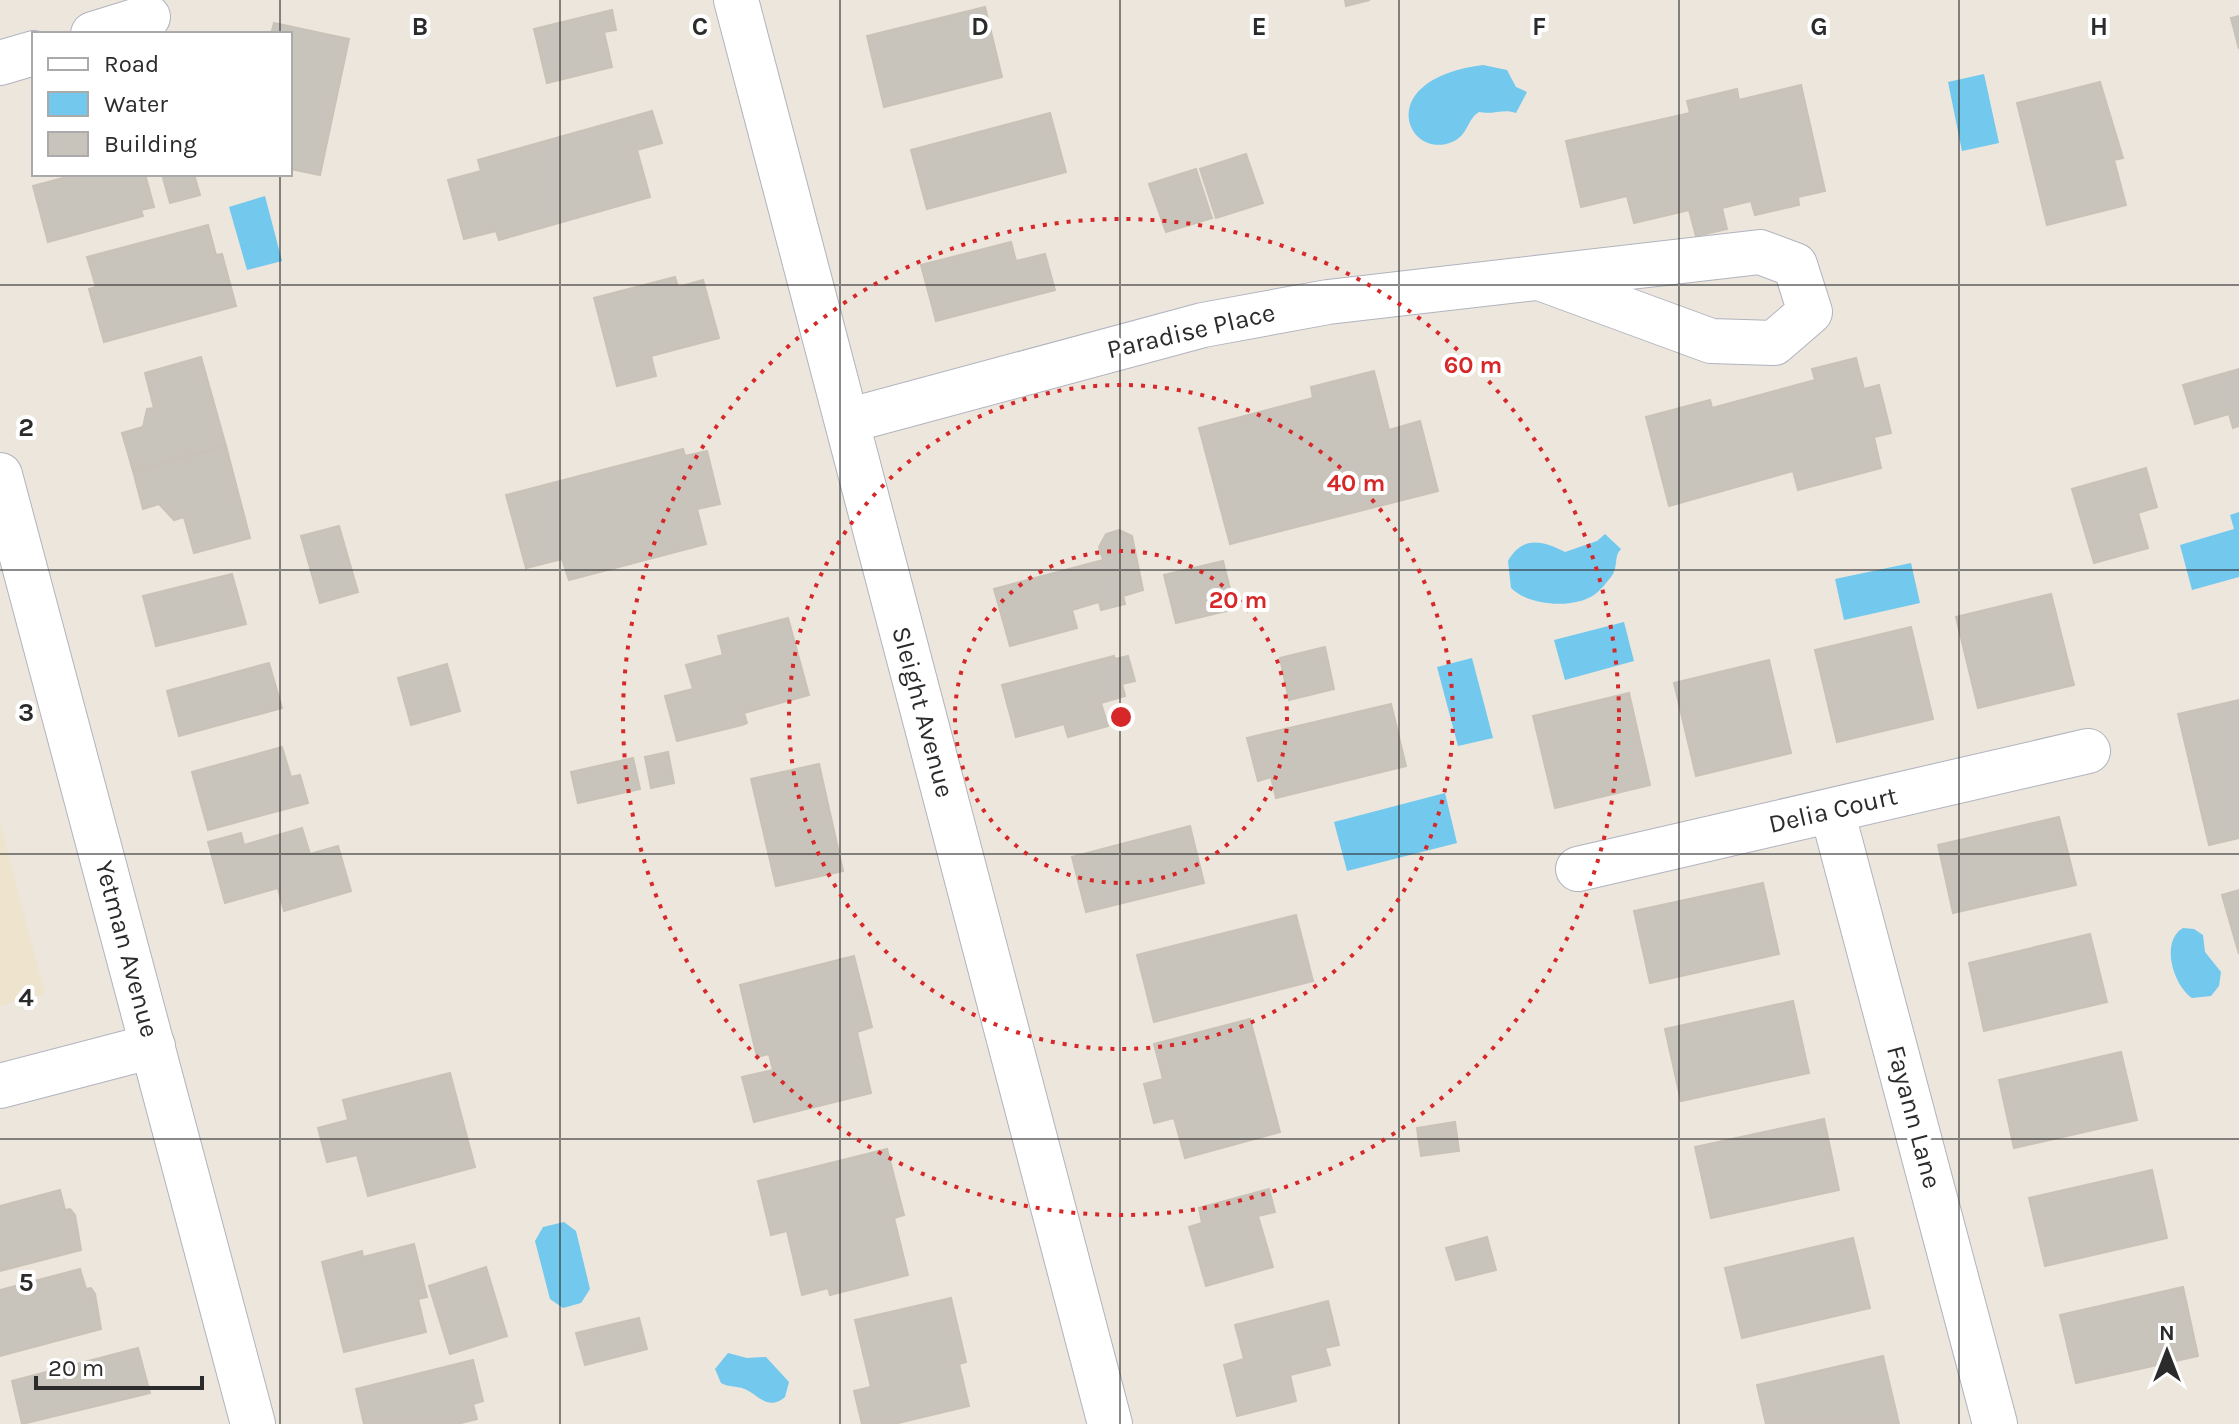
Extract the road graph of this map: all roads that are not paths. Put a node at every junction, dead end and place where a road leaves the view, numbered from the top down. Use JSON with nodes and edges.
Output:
{"nodes":[{"id":1,"x":736,"y":0,"type":"edge"},
{"id":2,"x":148,"y":17,"type":"dead end"},
{"id":3,"x":99,"y":32,"type":"edge"},
{"id":4,"x":32,"y":54,"type":"edge"},
{"id":5,"x":0,"y":63,"type":"edge"},
{"id":6,"x":1542,"y":279,"type":"junction"},
{"id":7,"x":847,"y":421,"type":"junction"},
{"id":8,"x":0,"y":475,"type":"edge"},
{"id":9,"x":2088,"y":751,"type":"dead end"},
{"id":10,"x":1832,"y":811,"type":"junction"},
{"id":11,"x":1578,"y":869,"type":"dead end"},
{"id":12,"x":153,"y":1046,"type":"junction"},
{"id":13,"x":0,"y":1086,"type":"edge"},
{"id":14,"x":253,"y":1424,"type":"edge"},
{"id":15,"x":1110,"y":1424,"type":"edge"},
{"id":16,"x":1995,"y":1424,"type":"edge"}],
"edges":[{"from":1,"to":7,"type":"street","name":"Sleight Avenue"},
{"from":2,"to":3,"type":"street"},
{"from":4,"to":5,"type":"street"},
{"from":6,"to":6,"type":"street","name":"Paradise Place"},
{"from":6,"to":7,"type":"street","name":"Paradise Place"},
{"from":7,"to":15,"type":"street","name":"Sleight Avenue"},
{"from":8,"to":12,"type":"street","name":"Yetman Avenue"},
{"from":9,"to":10,"type":"street","name":"Delia Court"},
{"from":10,"to":11,"type":"street","name":"Delia Court"},
{"from":10,"to":16,"type":"street","name":"Fayann Lane"},
{"from":12,"to":13,"type":"street"},
{"from":12,"to":14,"type":"street","name":"Yetman Avenue"}]}
